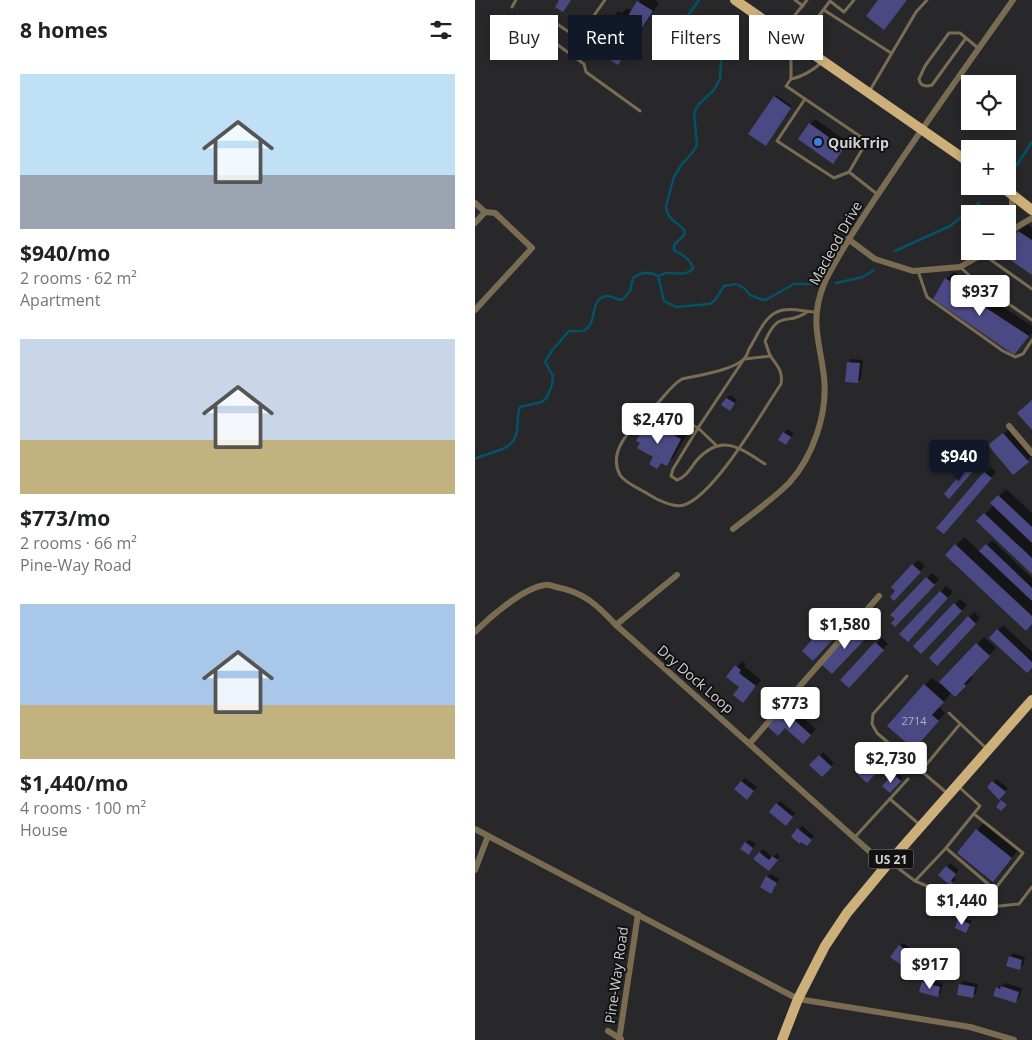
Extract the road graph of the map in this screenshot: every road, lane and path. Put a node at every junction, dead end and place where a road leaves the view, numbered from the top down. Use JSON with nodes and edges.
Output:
{"nodes":[{"id":1,"x":516,"y":0,"type":"edge"},
{"id":2,"x":605,"y":0,"type":"edge"},
{"id":3,"x":735,"y":0,"type":"edge"},
{"id":4,"x":795,"y":0,"type":"edge"},
{"id":5,"x":807,"y":0,"type":"edge"},
{"id":6,"x":854,"y":0,"type":"edge"},
{"id":7,"x":927,"y":0,"type":"edge"},
{"id":8,"x":1013,"y":0,"type":"edge"},
{"id":9,"x":803,"y":6,"type":"junction"},
{"id":10,"x":511,"y":7,"type":"dead end"},
{"id":11,"x":824,"y":10,"type":"junction"},
{"id":12,"x":757,"y":15,"type":"edge"},
{"id":13,"x":795,"y":15,"type":"edge"},
{"id":14,"x":820,"y":15,"type":"edge"},
{"id":15,"x":966,"y":38,"type":"junction"},
{"id":16,"x":979,"y":49,"type":"junction"},
{"id":17,"x":891,"y":53,"type":"junction"},
{"id":18,"x":791,"y":60,"type":"edge"},
{"id":19,"x":823,"y":61,"type":"joint"},
{"id":20,"x":791,"y":79,"type":"junction"},
{"id":21,"x":869,"y":93,"type":"junction"},
{"id":22,"x":805,"y":99,"type":"junction"},
{"id":23,"x":640,"y":110,"type":"dead end"},
{"id":24,"x":921,"y":129,"type":"junction"},
{"id":25,"x":961,"y":157,"type":"edge"},
{"id":26,"x":849,"y":172,"type":"junction"},
{"id":27,"x":877,"y":195,"type":"junction"},
{"id":28,"x":1013,"y":195,"type":"edge"},
{"id":29,"x":475,"y":203,"type":"edge"},
{"id":30,"x":1032,"y":210,"type":"edge"},
{"id":31,"x":485,"y":212,"type":"junction"},
{"id":32,"x":1032,"y":218,"type":"edge"},
{"id":33,"x":475,"y":223,"type":"edge"},
{"id":34,"x":1016,"y":227,"type":"edge"},
{"id":35,"x":848,"y":239,"type":"junction"},
{"id":36,"x":973,"y":260,"type":"edge"},
{"id":37,"x":995,"y":260,"type":"edge"},
{"id":38,"x":960,"y":267,"type":"junction"},
{"id":39,"x":918,"y":271,"type":"junction"},
{"id":40,"x":1032,"y":289,"type":"edge"},
{"id":41,"x":475,"y":310,"type":"edge"},
{"id":42,"x":807,"y":312,"type":"junction"},
{"id":43,"x":817,"y":312,"type":"junction"},
{"id":44,"x":1032,"y":320,"type":"edge"},
{"id":45,"x":1032,"y":340,"type":"edge"},
{"id":46,"x":771,"y":356,"type":"junction"},
{"id":47,"x":744,"y":359,"type":"junction"},
{"id":48,"x":670,"y":413,"type":"dead end"},
{"id":49,"x":1009,"y":426,"type":"dead end"},
{"id":50,"x":698,"y":428,"type":"junction"},
{"id":51,"x":717,"y":446,"type":"junction"},
{"id":52,"x":739,"y":448,"type":"junction"},
{"id":53,"x":1032,"y":453,"type":"edge"},
{"id":54,"x":765,"y":464,"type":"dead end"},
{"id":55,"x":733,"y":529,"type":"dead end"},
{"id":56,"x":677,"y":575,"type":"dead end"},
{"id":57,"x":879,"y":596,"type":"dead end"},
{"id":58,"x":616,"y":625,"type":"junction"},
{"id":59,"x":475,"y":632,"type":"edge"},
{"id":60,"x":907,"y":676,"type":"dead end"},
{"id":61,"x":1032,"y":700,"type":"edge"},
{"id":62,"x":949,"y":714,"type":"dead end"},
{"id":63,"x":960,"y":724,"type":"junction"},
{"id":64,"x":750,"y":743,"type":"junction"},
{"id":65,"x":988,"y":750,"type":"junction"},
{"id":66,"x":921,"y":771,"type":"junction"},
{"id":67,"x":908,"y":780,"type":"dead end"},
{"id":68,"x":957,"y":785,"type":"junction"},
{"id":69,"x":948,"y":794,"type":"junction"},
{"id":70,"x":890,"y":799,"type":"junction"},
{"id":71,"x":974,"y":814,"type":"junction"},
{"id":72,"x":921,"y":826,"type":"junction"},
{"id":73,"x":475,"y":829,"type":"edge"},
{"id":74,"x":488,"y":836,"type":"junction"},
{"id":75,"x":854,"y":838,"type":"junction"},
{"id":76,"x":946,"y":848,"type":"junction"},
{"id":77,"x":887,"y":864,"type":"junction"},
{"id":78,"x":475,"y":870,"type":"edge"},
{"id":79,"x":915,"y":881,"type":"junction"},
{"id":80,"x":1032,"y":887,"type":"edge"},
{"id":81,"x":994,"y":889,"type":"junction"},
{"id":82,"x":980,"y":908,"type":"junction"},
{"id":83,"x":638,"y":914,"type":"junction"},
{"id":84,"x":798,"y":999,"type":"junction"},
{"id":85,"x":608,"y":1031,"type":"dead end"},
{"id":86,"x":620,"y":1039,"type":"edge"},
{"id":87,"x":782,"y":1040,"type":"edge"},
{"id":88,"x":1014,"y":1040,"type":"edge"}],
"edges":[{"from":1,"to":10,"type":"lane"},
{"from":2,"to":23,"type":"lane"},
{"from":3,"to":12,"type":"main road"},
{"from":4,"to":9,"type":"lane"},
{"from":5,"to":9,"type":"lane"},
{"from":6,"to":11,"type":"lane"},
{"from":7,"to":17,"type":"lane"},
{"from":8,"to":16,"type":"street","name":"Macleod Drive"},
{"from":9,"to":13,"type":"lane"},
{"from":11,"to":14,"type":"lane"},
{"from":11,"to":17,"type":"lane"},
{"from":15,"to":15,"type":"lane"},
{"from":15,"to":16,"type":"lane"},
{"from":16,"to":24,"type":"street","name":"Macleod Drive"},
{"from":17,"to":21,"type":"lane"},
{"from":18,"to":20,"type":"lane"},
{"from":19,"to":20,"type":"lane"},
{"from":19,"to":21,"type":"main road"},
{"from":20,"to":22,"type":"lane"},
{"from":21,"to":24,"type":"main road"},
{"from":22,"to":26,"type":"lane"},
{"from":22,"to":26,"type":"lane"},
{"from":24,"to":25,"type":"main road"},
{"from":24,"to":27,"type":"street","name":"Macleod Drive"},
{"from":26,"to":27,"type":"lane"},
{"from":27,"to":35,"type":"street","name":"Macleod Drive"},
{"from":28,"to":30,"type":"main road"},
{"from":29,"to":31,"type":"street"},
{"from":31,"to":33,"type":"street"},
{"from":31,"to":41,"type":"street"},
{"from":32,"to":34,"type":"street"},
{"from":35,"to":39,"type":"street"},
{"from":35,"to":43,"type":"street","name":"Macleod Drive"},
{"from":36,"to":38,"type":"street"},
{"from":37,"to":40,"type":"lane"},
{"from":38,"to":39,"type":"street"},
{"from":38,"to":44,"type":"lane"},
{"from":39,"to":45,"type":"lane"},
{"from":42,"to":43,"type":"lane"},
{"from":42,"to":46,"type":"lane"},
{"from":42,"to":47,"type":"lane"},
{"from":43,"to":55,"type":"street","name":"Macleod Drive"},
{"from":46,"to":47,"type":"lane"},
{"from":46,"to":52,"type":"lane"},
{"from":47,"to":50,"type":"lane"},
{"from":47,"to":52,"type":"lane"},
{"from":48,"to":50,"type":"lane"},
{"from":49,"to":53,"type":"street"},
{"from":50,"to":51,"type":"lane"},
{"from":50,"to":51,"type":"lane"},
{"from":51,"to":52,"type":"lane"},
{"from":52,"to":54,"type":"lane"},
{"from":56,"to":58,"type":"street"},
{"from":57,"to":64,"type":"street"},
{"from":58,"to":59,"type":"street","name":"Dry Dock Loop"},
{"from":58,"to":64,"type":"street","name":"Dry Dock Loop"},
{"from":60,"to":66,"type":"lane"},
{"from":61,"to":65,"type":"main road","number":"US 21"},
{"from":62,"to":63,"type":"lane"},
{"from":63,"to":65,"type":"lane"},
{"from":63,"to":66,"type":"lane"},
{"from":64,"to":75,"type":"street","name":"Dry Dock Loop"},
{"from":65,"to":68,"type":"main road","number":"US 21"},
{"from":66,"to":69,"type":"lane"},
{"from":67,"to":70,"type":"lane"},
{"from":68,"to":69,"type":"main road","number":"US 21"},
{"from":68,"to":71,"type":"lane"},
{"from":69,"to":72,"type":"main road","number":"US 21"},
{"from":70,"to":72,"type":"lane"},
{"from":70,"to":75,"type":"lane"},
{"from":71,"to":76,"type":"lane"},
{"from":71,"to":81,"type":"lane"},
{"from":72,"to":77,"type":"main road","number":"US 21"},
{"from":73,"to":74,"type":"street"},
{"from":74,"to":78,"type":"street"},
{"from":74,"to":83,"type":"street"},
{"from":75,"to":77,"type":"street","name":"Dry Dock Loop"},
{"from":76,"to":79,"type":"lane"},
{"from":76,"to":81,"type":"lane"},
{"from":77,"to":79,"type":"lane"},
{"from":77,"to":84,"type":"main road","number":"US 21"},
{"from":79,"to":82,"type":"lane"},
{"from":80,"to":82,"type":"lane"},
{"from":81,"to":82,"type":"lane"},
{"from":83,"to":84,"type":"street"},
{"from":83,"to":86,"type":"street","name":"Pine-Way Road"},
{"from":84,"to":87,"type":"main road","number":"US 21"},
{"from":84,"to":88,"type":"street"},
{"from":85,"to":86,"type":"street"}]}
